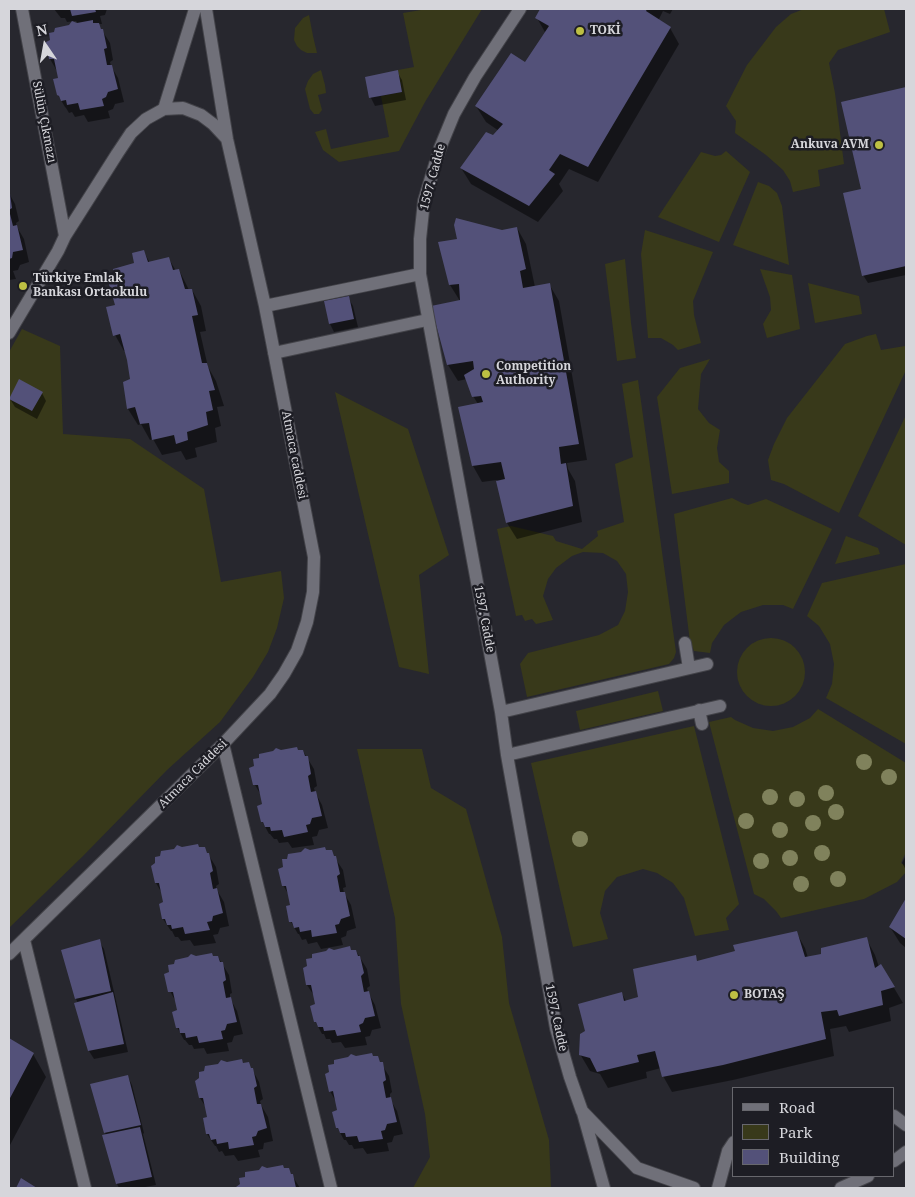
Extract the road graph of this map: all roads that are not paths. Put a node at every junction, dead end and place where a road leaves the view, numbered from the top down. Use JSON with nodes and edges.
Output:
{"nodes":[{"id":1,"x":22,"y":9,"type":"edge"},
{"id":2,"x":196,"y":9,"type":"edge"},
{"id":3,"x":206,"y":9,"type":"edge"},
{"id":4,"x":520,"y":9,"type":"edge"},
{"id":5,"x":164,"y":109,"type":"junction"},
{"id":6,"x":227,"y":138,"type":"junction"},
{"id":7,"x":65,"y":236,"type":"junction"},
{"id":8,"x":420,"y":274,"type":"junction"},
{"id":9,"x":265,"y":306,"type":"junction"},
{"id":10,"x":427,"y":320,"type":"junction"},
{"id":11,"x":9,"y":333,"type":"edge"},
{"id":12,"x":274,"y":353,"type":"junction"},
{"id":13,"x":314,"y":557,"type":"joint"},
{"id":14,"x":684,"y":643,"type":"dead end"},
{"id":15,"x":708,"y":664,"type":"dead end"},
{"id":16,"x":689,"y":668,"type":"junction"},
{"id":17,"x":720,"y":706,"type":"dead end"},
{"id":18,"x":699,"y":710,"type":"junction"},
{"id":19,"x":501,"y":712,"type":"junction"},
{"id":20,"x":702,"y":724,"type":"dead end"},
{"id":21,"x":223,"y":744,"type":"junction"},
{"id":22,"x":507,"y":755,"type":"junction"},
{"id":23,"x":24,"y":940,"type":"junction"},
{"id":24,"x":9,"y":954,"type":"edge"},
{"id":25,"x":582,"y":1111,"type":"junction"},
{"id":26,"x":895,"y":1117,"type":"edge"},
{"id":27,"x":906,"y":1124,"type":"edge"},
{"id":28,"x":732,"y":1145,"type":"edge"},
{"id":29,"x":906,"y":1152,"type":"edge"},
{"id":30,"x":895,"y":1160,"type":"edge"},
{"id":31,"x":866,"y":1177,"type":"edge"},
{"id":32,"x":85,"y":1188,"type":"edge"},
{"id":33,"x":331,"y":1188,"type":"edge"},
{"id":34,"x":604,"y":1188,"type":"edge"},
{"id":35,"x":694,"y":1188,"type":"edge"},
{"id":36,"x":718,"y":1188,"type":"edge"},
{"id":37,"x":841,"y":1188,"type":"edge"}],
"edges":[{"from":1,"to":7,"type":"street","name":"Sülün Çıkmazı"},
{"from":2,"to":5,"type":"street"},
{"from":3,"to":6,"type":"street","name":"Atmaca caddesi"},
{"from":4,"to":8,"type":"street","name":"1597. Cadde"},
{"from":5,"to":6,"type":"street"},
{"from":5,"to":7,"type":"street"},
{"from":6,"to":9,"type":"street","name":"Atmaca caddesi"},
{"from":7,"to":11,"type":"street"},
{"from":8,"to":9,"type":"street"},
{"from":8,"to":10,"type":"street","name":"1597. Cadde"},
{"from":9,"to":12,"type":"street","name":"Atmaca caddesi"},
{"from":10,"to":12,"type":"street"},
{"from":10,"to":19,"type":"street","name":"1597. Cadde"},
{"from":12,"to":13,"type":"street","name":"Atmaca caddesi"},
{"from":13,"to":21,"type":"street","name":"Atmaca Caddesi"},
{"from":14,"to":16,"type":"street"},
{"from":15,"to":16,"type":"street"},
{"from":16,"to":19,"type":"street"},
{"from":17,"to":18,"type":"street"},
{"from":18,"to":20,"type":"street"},
{"from":18,"to":22,"type":"street"},
{"from":19,"to":22,"type":"street","name":"1597. Cadde"},
{"from":21,"to":23,"type":"street","name":"Atmaca Caddesi"},
{"from":21,"to":33,"type":"street"},
{"from":22,"to":25,"type":"street","name":"1597. Cadde"},
{"from":23,"to":24,"type":"street","name":"Atmaca Caddesi"},
{"from":23,"to":32,"type":"street"},
{"from":25,"to":34,"type":"street"},
{"from":25,"to":35,"type":"street","name":"1597. Cadde"},
{"from":26,"to":27,"type":"street"},
{"from":28,"to":36,"type":"street"},
{"from":29,"to":30,"type":"street"},
{"from":31,"to":37,"type":"street"}]}
